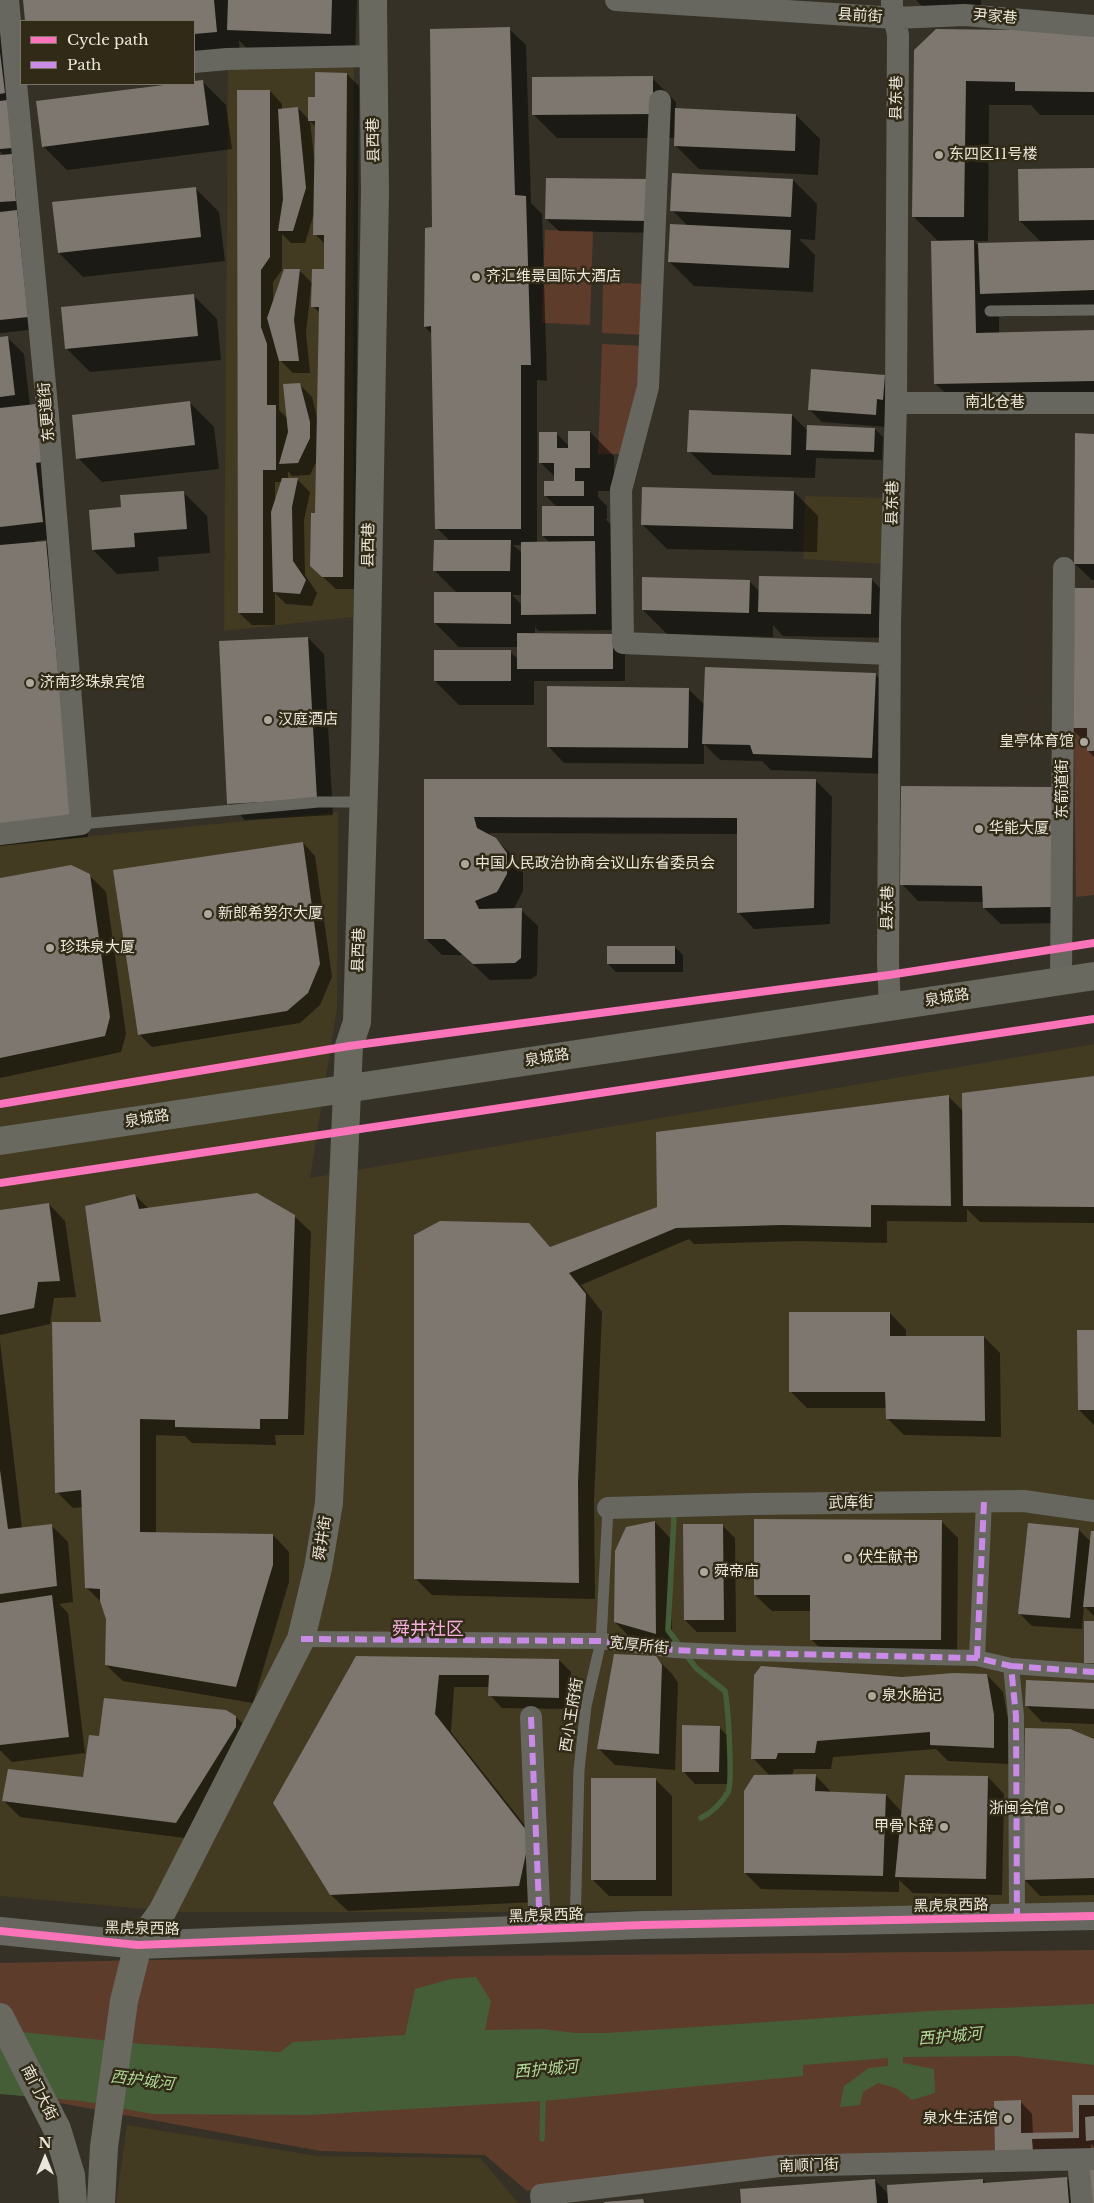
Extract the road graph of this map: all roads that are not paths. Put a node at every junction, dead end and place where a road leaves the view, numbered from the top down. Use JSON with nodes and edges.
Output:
{"nodes":[{"id":1,"x":8,"y":0,"type":"edge"},
{"id":2,"x":373,"y":0,"type":"edge"},
{"id":3,"x":616,"y":0,"type":"edge"},
{"id":4,"x":966,"y":8,"type":"edge"},
{"id":5,"x":894,"y":9,"type":"edge"},
{"id":6,"x":1094,"y":26,"type":"edge"},
{"id":7,"x":372,"y":56,"type":"junction"},
{"id":8,"x":195,"y":62,"type":"edge"},
{"id":9,"x":19,"y":82,"type":"edge"},
{"id":10,"x":660,"y":102,"type":"dead end"},
{"id":11,"x":1094,"y":310,"type":"edge"},
{"id":12,"x":990,"y":311,"type":"dead end"},
{"id":13,"x":896,"y":403,"type":"junction"},
{"id":14,"x":1094,"y":403,"type":"edge"},
{"id":15,"x":1064,"y":568,"type":"dead end"},
{"id":16,"x":890,"y":654,"type":"junction"},
{"id":17,"x":363,"y":802,"type":"junction"},
{"id":18,"x":81,"y":824,"type":"junction"},
{"id":19,"x":0,"y":834,"type":"edge"},
{"id":20,"x":1094,"y":976,"type":"edge"},
{"id":21,"x":1061,"y":981,"type":"junction"},
{"id":22,"x":890,"y":1006,"type":"junction"},
{"id":23,"x":348,"y":1089,"type":"junction"},
{"id":24,"x":0,"y":1141,"type":"edge"},
{"id":25,"x":984,"y":1501,"type":"junction"},
{"id":26,"x":608,"y":1508,"type":"joint"},
{"id":27,"x":1094,"y":1511,"type":"edge"},
{"id":28,"x":301,"y":1639,"type":"junction"},
{"id":29,"x":601,"y":1642,"type":"junction"},
{"id":30,"x":977,"y":1658,"type":"junction"},
{"id":31,"x":1011,"y":1666,"type":"junction"},
{"id":32,"x":1094,"y":1672,"type":"edge"},
{"id":33,"x":532,"y":1717,"type":"dead end"},
{"id":34,"x":1094,"y":1916,"type":"edge"},
{"id":35,"x":1017,"y":1918,"type":"junction"},
{"id":36,"x":575,"y":1928,"type":"junction"},
{"id":37,"x":540,"y":1930,"type":"junction"},
{"id":38,"x":0,"y":1932,"type":"edge"},
{"id":39,"x":138,"y":1946,"type":"junction"},
{"id":40,"x":0,"y":2017,"type":"edge"},
{"id":41,"x":1086,"y":2159,"type":"edge"},
{"id":42,"x":542,"y":2199,"type":"edge"},
{"id":43,"x":73,"y":2203,"type":"edge"},
{"id":44,"x":101,"y":2203,"type":"edge"},
{"id":45,"x":1082,"y":2203,"type":"edge"}],
"edges":[{"from":1,"to":9,"type":"street","name":"东更道街"},
{"from":2,"to":7,"type":"main road","name":"县西巷"},
{"from":3,"to":5,"type":"street","name":"县前街"},
{"from":4,"to":5,"type":"street","name":"尹家巷"},
{"from":4,"to":6,"type":"street","name":"尹家巷"},
{"from":5,"to":13,"type":"street","name":"县东巷"},
{"from":7,"to":8,"type":"street"},
{"from":7,"to":17,"type":"main road","name":"县西巷"},
{"from":9,"to":18,"type":"street","name":"东更道街"},
{"from":10,"to":16,"type":"street"},
{"from":11,"to":12,"type":"lane"},
{"from":13,"to":14,"type":"street","name":"南北仓巷"},
{"from":13,"to":16,"type":"street","name":"县东巷"},
{"from":15,"to":21,"type":"street","name":"东箭道街"},
{"from":16,"to":22,"type":"street","name":"县东巷"},
{"from":17,"to":18,"type":"lane"},
{"from":17,"to":23,"type":"main road","name":"县西巷"},
{"from":18,"to":19,"type":"street"},
{"from":20,"to":21,"type":"main road","name":"泉城路"},
{"from":21,"to":22,"type":"main road","name":"泉城路"},
{"from":22,"to":23,"type":"main road","name":"泉城路"},
{"from":23,"to":24,"type":"main road","name":"泉城路"},
{"from":23,"to":28,"type":"main road","name":"舜井街"},
{"from":25,"to":26,"type":"street","name":"武库街"},
{"from":25,"to":27,"type":"street","name":"武库街"},
{"from":25,"to":30,"type":"street"},
{"from":26,"to":29,"type":"lane","name":"西小王府街"},
{"from":28,"to":29,"type":"street","name":"宽厚所街"},
{"from":28,"to":39,"type":"main road","name":"舜井街"},
{"from":29,"to":30,"type":"street","name":"宽厚所街"},
{"from":29,"to":36,"type":"lane","name":"西小王府街"},
{"from":30,"to":31,"type":"street","name":"宽厚所街"},
{"from":31,"to":32,"type":"street"},
{"from":31,"to":35,"type":"street"},
{"from":33,"to":37,"type":"street"},
{"from":34,"to":35,"type":"street","name":"黑虎泉西路"},
{"from":35,"to":36,"type":"street","name":"黑虎泉西路"},
{"from":36,"to":37,"type":"street","name":"黑虎泉西路"},
{"from":37,"to":39,"type":"street","name":"黑虎泉西路"},
{"from":38,"to":39,"type":"street","name":"黑虎泉西路"},
{"from":39,"to":44,"type":"main road"},
{"from":40,"to":43,"type":"main road","name":"南门大街"},
{"from":41,"to":42,"type":"street","name":"南顺门街"},
{"from":41,"to":45,"type":"street"}]}
